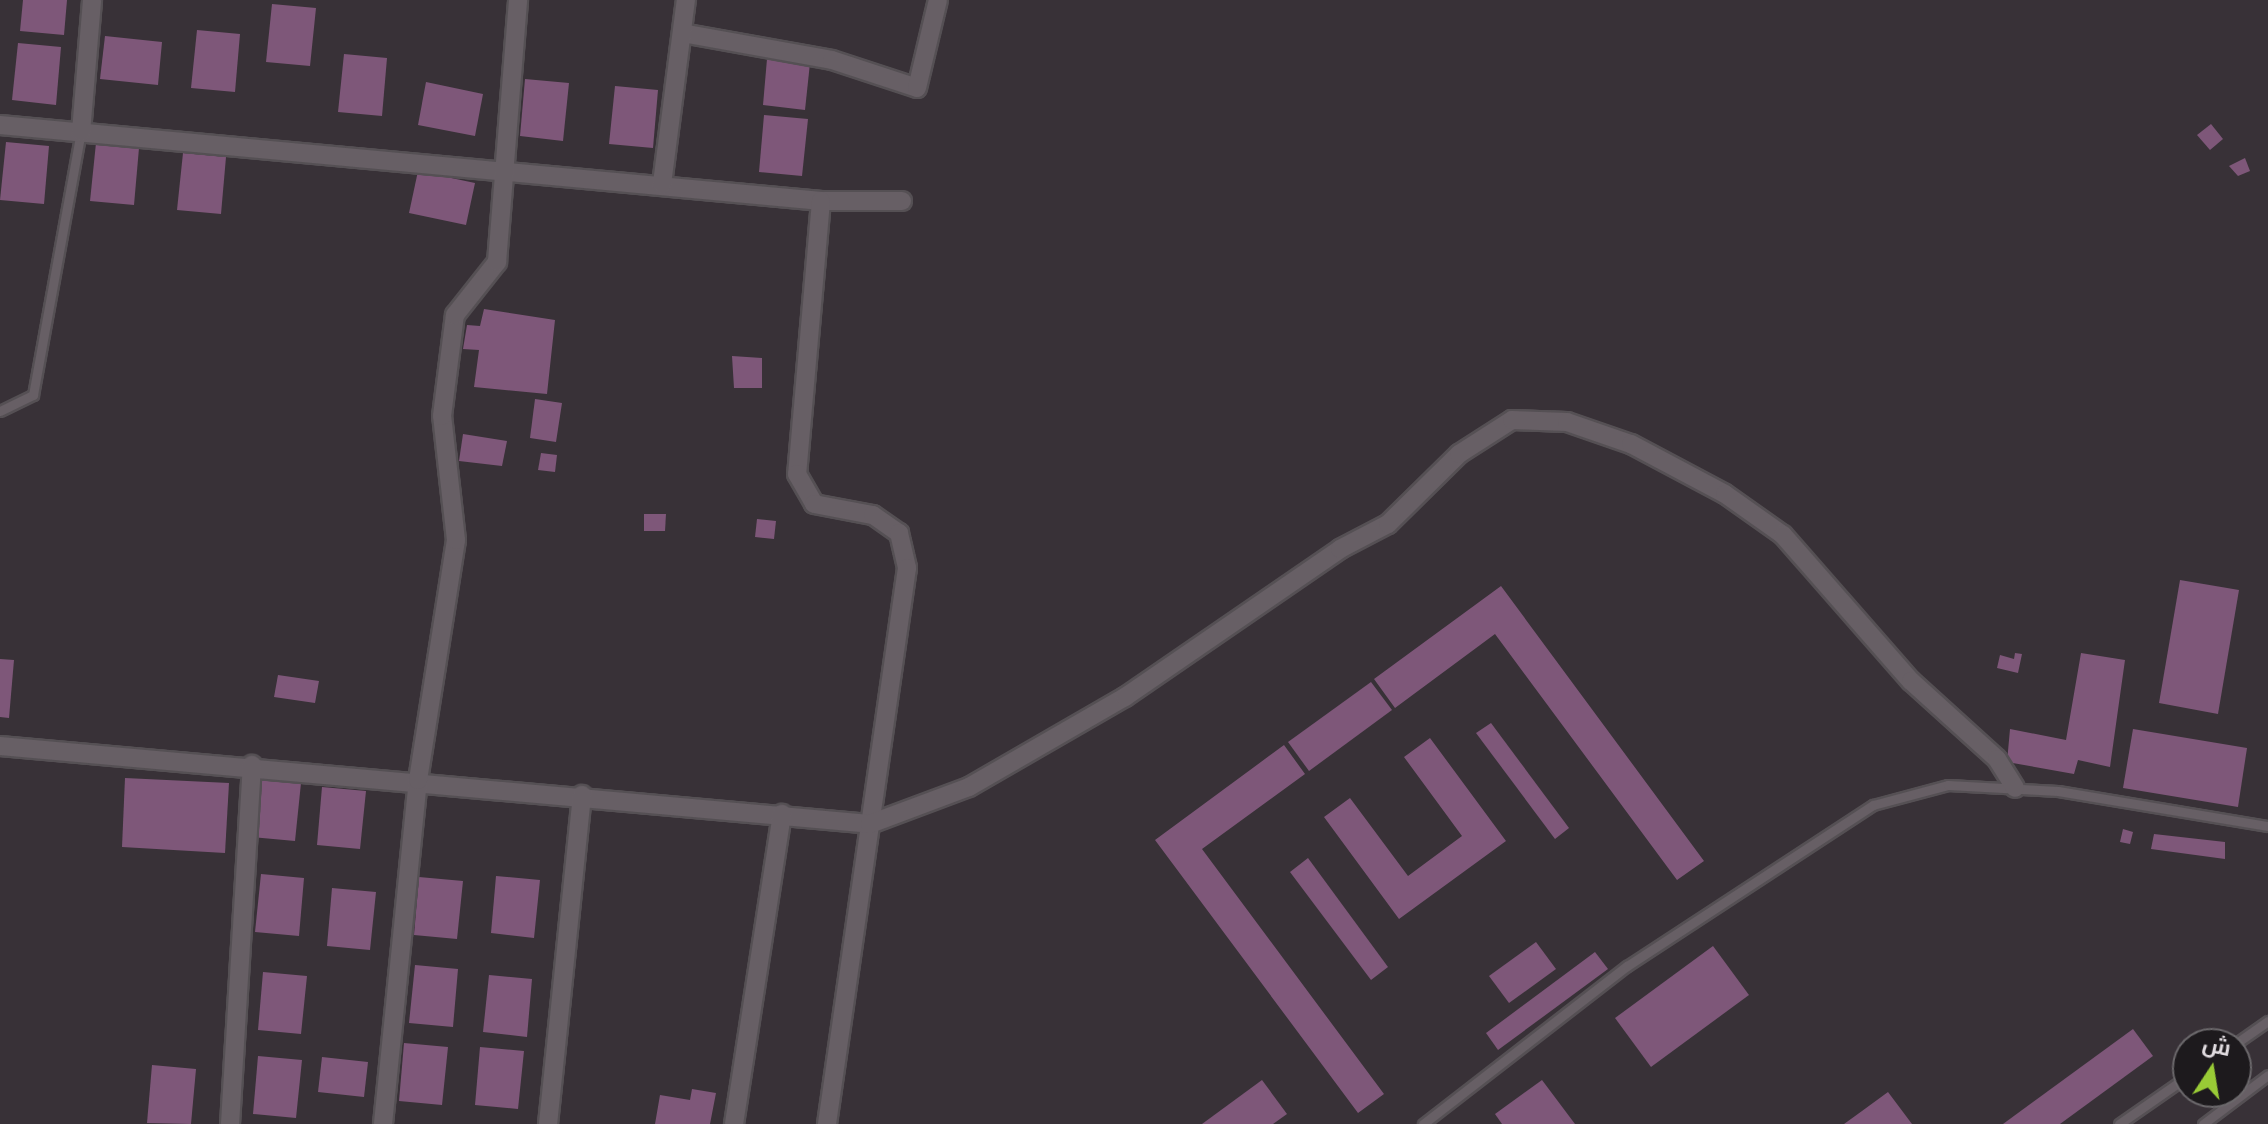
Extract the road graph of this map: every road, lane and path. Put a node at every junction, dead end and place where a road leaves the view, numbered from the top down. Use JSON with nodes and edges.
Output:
{"nodes":[{"id":1,"x":92,"y":0,"type":"edge"},
{"id":2,"x":518,"y":0,"type":"edge"},
{"id":3,"x":686,"y":0,"type":"edge"},
{"id":4,"x":938,"y":0,"type":"edge"},
{"id":5,"x":682,"y":33,"type":"junction"},
{"id":6,"x":0,"y":125,"type":"edge"},
{"id":7,"x":81,"y":132,"type":"junction"},
{"id":8,"x":505,"y":169,"type":"junction"},
{"id":9,"x":662,"y":184,"type":"junction"},
{"id":10,"x":821,"y":201,"type":"junction"},
{"id":11,"x":902,"y":201,"type":"dead end"},
{"id":12,"x":0,"y":411,"type":"edge"},
{"id":13,"x":0,"y":746,"type":"edge"},
{"id":14,"x":252,"y":765,"type":"junction"},
{"id":15,"x":418,"y":780,"type":"junction"},
{"id":16,"x":2015,"y":788,"type":"junction"},
{"id":17,"x":582,"y":795,"type":"junction"},
{"id":18,"x":782,"y":814,"type":"junction"},
{"id":19,"x":870,"y":824,"type":"junction"},
{"id":20,"x":2268,"y":826,"type":"edge"},
{"id":21,"x":2268,"y":1075,"type":"edge"},
{"id":22,"x":2172,"y":1087,"type":"edge"},
{"id":23,"x":230,"y":1124,"type":"edge"},
{"id":24,"x":383,"y":1124,"type":"edge"},
{"id":25,"x":548,"y":1124,"type":"edge"},
{"id":26,"x":734,"y":1124,"type":"edge"},
{"id":27,"x":827,"y":1124,"type":"edge"},
{"id":28,"x":1423,"y":1124,"type":"edge"},
{"id":29,"x":2119,"y":1124,"type":"edge"},
{"id":30,"x":2203,"y":1124,"type":"edge"}],
"edges":[{"from":1,"to":7,"type":"street"},
{"from":2,"to":8,"type":"street"},
{"from":3,"to":5,"type":"street"},
{"from":4,"to":5,"type":"street"},
{"from":5,"to":9,"type":"street"},
{"from":6,"to":7,"type":"street"},
{"from":7,"to":8,"type":"street"},
{"from":7,"to":12,"type":"lane"},
{"from":8,"to":9,"type":"street"},
{"from":8,"to":15,"type":"street"},
{"from":9,"to":10,"type":"street"},
{"from":10,"to":11,"type":"street"},
{"from":10,"to":19,"type":"street"},
{"from":13,"to":14,"type":"street"},
{"from":14,"to":15,"type":"street"},
{"from":14,"to":23,"type":"street"},
{"from":15,"to":17,"type":"street"},
{"from":15,"to":24,"type":"street"},
{"from":16,"to":19,"type":"street"},
{"from":16,"to":20,"type":"lane"},
{"from":16,"to":28,"type":"lane"},
{"from":17,"to":18,"type":"street"},
{"from":17,"to":25,"type":"street"},
{"from":18,"to":19,"type":"street"},
{"from":18,"to":26,"type":"street"},
{"from":19,"to":27,"type":"street"},
{"from":21,"to":30,"type":"lane"},
{"from":22,"to":29,"type":"lane"}]}
